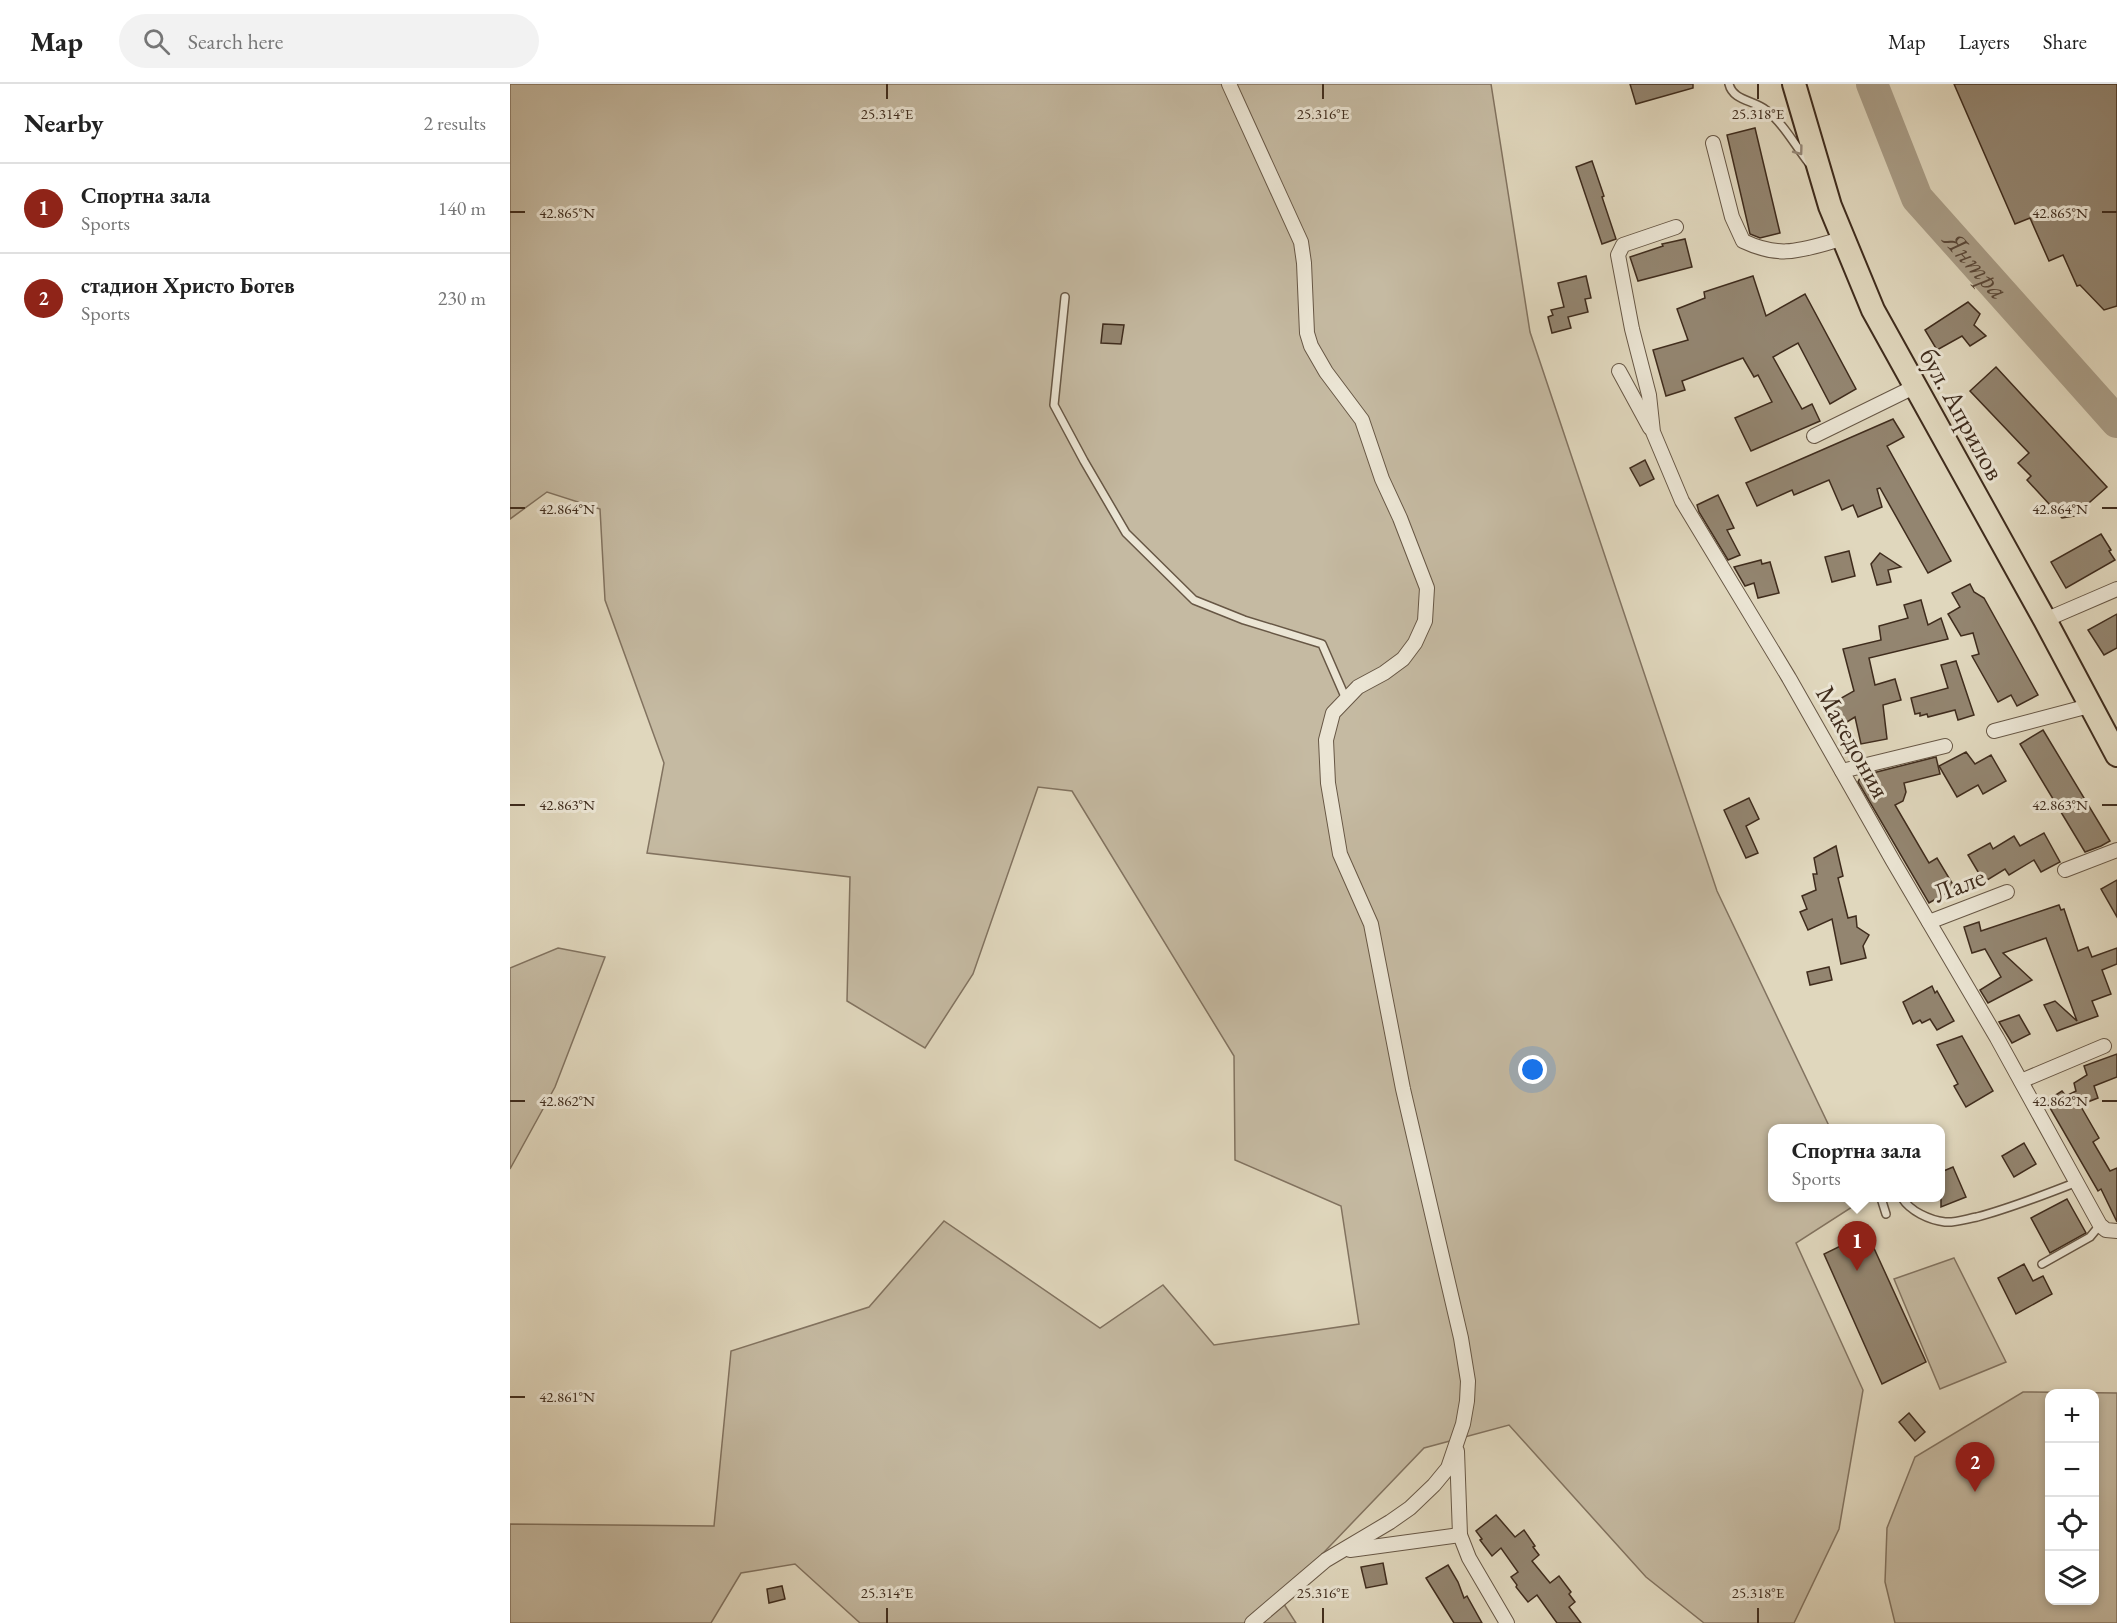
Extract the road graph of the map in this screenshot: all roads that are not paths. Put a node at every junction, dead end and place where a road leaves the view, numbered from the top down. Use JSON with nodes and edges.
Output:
{"nodes":[{"id":1,"x":1229,"y":84,"type":"edge"},
{"id":2,"x":1729,"y":84,"type":"edge"},
{"id":3,"x":1794,"y":84,"type":"edge"},
{"id":4,"x":1713,"y":143,"type":"dead end"},
{"id":5,"x":1821,"y":179,"type":"junction"},
{"id":6,"x":1676,"y":226,"type":"dead end"},
{"id":7,"x":1842,"y":239,"type":"junction"},
{"id":8,"x":1065,"y":297,"type":"dead end"},
{"id":9,"x":1618,"y":371,"type":"dead end"},
{"id":10,"x":1914,"y":387,"type":"junction"},
{"id":11,"x":1653,"y":432,"type":"junction"},
{"id":12,"x":1814,"y":436,"type":"dead end"},
{"id":13,"x":2117,"y":589,"type":"edge"},
{"id":14,"x":2045,"y":620,"type":"junction"},
{"id":15,"x":1346,"y":699,"type":"junction"},
{"id":16,"x":2090,"y":706,"type":"junction"},
{"id":17,"x":1994,"y":731,"type":"dead end"},
{"id":18,"x":1945,"y":746,"type":"dead end"},
{"id":19,"x":2117,"y":755,"type":"edge"},
{"id":20,"x":1842,"y":771,"type":"junction"},
{"id":21,"x":2117,"y":850,"type":"edge"},
{"id":22,"x":2065,"y":870,"type":"dead end"},
{"id":23,"x":2007,"y":892,"type":"dead end"},
{"id":24,"x":1929,"y":922,"type":"junction"},
{"id":25,"x":2104,"y":1046,"type":"dead end"},
{"id":26,"x":2021,"y":1081,"type":"junction"},
{"id":27,"x":2077,"y":1182,"type":"junction"},
{"id":28,"x":1882,"y":1202,"type":"edge"},
{"id":29,"x":1905,"y":1202,"type":"edge"},
{"id":30,"x":1886,"y":1214,"type":"dead end"},
{"id":31,"x":2108,"y":1229,"type":"edge"},
{"id":32,"x":2042,"y":1264,"type":"dead end"},
{"id":33,"x":1457,"y":1446,"type":"junction"},
{"id":34,"x":1460,"y":1535,"type":"junction"},
{"id":35,"x":1343,"y":1551,"type":"junction"},
{"id":36,"x":1252,"y":1623,"type":"edge"},
{"id":37,"x":1507,"y":1623,"type":"edge"}],
"edges":[{"from":1,"to":15,"type":"street"},
{"from":2,"to":5,"type":"lane","one_way":true},
{"from":3,"to":5,"type":"main road","name":"бул. Априлов"},
{"from":4,"to":7,"type":"street"},
{"from":5,"to":7,"type":"main road","name":"бул. Априлов"},
{"from":6,"to":11,"type":"street","name":"Македония"},
{"from":7,"to":10,"type":"main road","name":"бул. Априлов"},
{"from":8,"to":15,"type":"lane"},
{"from":9,"to":11,"type":"street"},
{"from":10,"to":12,"type":"street"},
{"from":10,"to":14,"type":"main road","name":"бул. Априлов"},
{"from":11,"to":20,"type":"street","name":"Македония"},
{"from":13,"to":14,"type":"street"},
{"from":14,"to":16,"type":"main road","name":"бул. Априлов"},
{"from":15,"to":33,"type":"street"},
{"from":16,"to":17,"type":"street"},
{"from":16,"to":19,"type":"main road","name":"бул. Априлов"},
{"from":18,"to":20,"type":"street"},
{"from":20,"to":24,"type":"street","name":"Македония"},
{"from":21,"to":22,"type":"street"},
{"from":23,"to":24,"type":"street","name":"Лале"},
{"from":24,"to":26,"type":"street","name":"Македония"},
{"from":25,"to":26,"type":"street"},
{"from":26,"to":27,"type":"street","name":"Македония"},
{"from":27,"to":29,"type":"lane"},
{"from":27,"to":31,"type":"street","name":"Македония"},
{"from":28,"to":30,"type":"lane"},
{"from":31,"to":32,"type":"lane"},
{"from":33,"to":34,"type":"street"},
{"from":33,"to":35,"type":"street"},
{"from":34,"to":35,"type":"street"},
{"from":34,"to":37,"type":"street"},
{"from":35,"to":36,"type":"street"}]}
